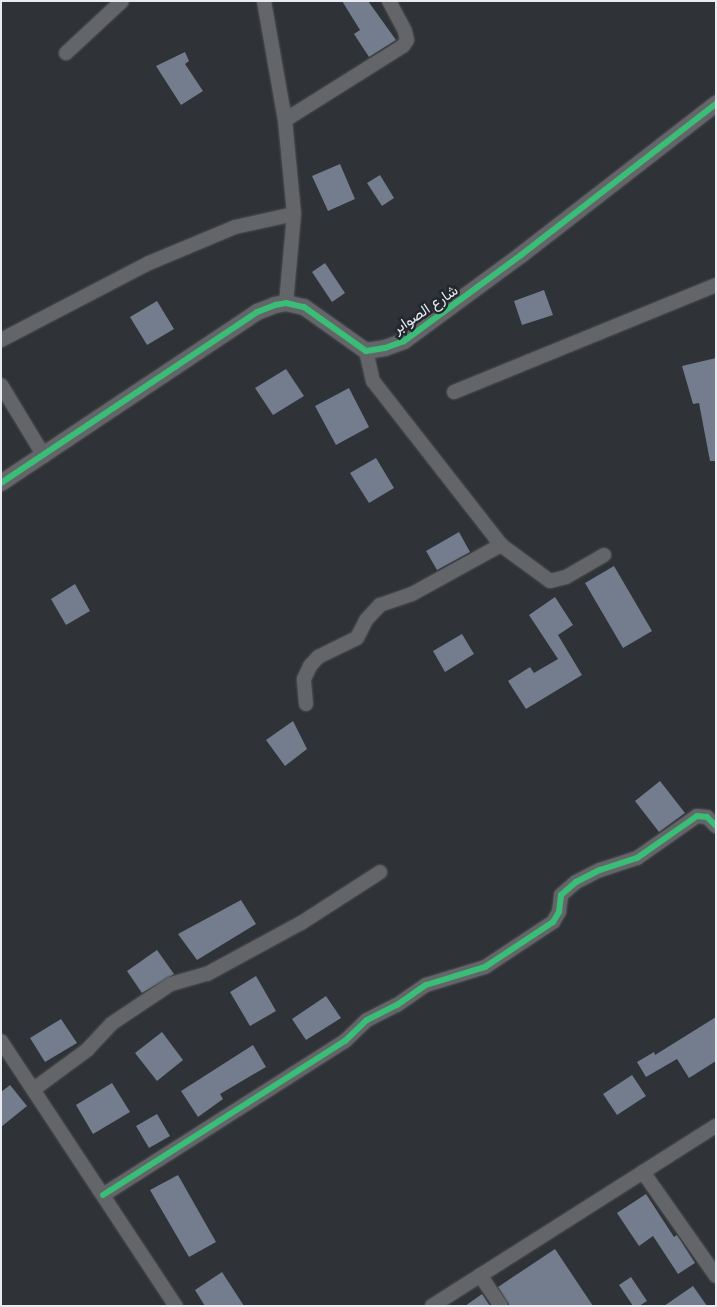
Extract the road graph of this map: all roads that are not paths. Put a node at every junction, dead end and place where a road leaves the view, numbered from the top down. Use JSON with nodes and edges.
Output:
{"nodes":[{"id":1,"x":122,"y":1,"type":"edge"},
{"id":2,"x":264,"y":1,"type":"edge"},
{"id":3,"x":389,"y":1,"type":"edge"},
{"id":4,"x":66,"y":53,"type":"dead end"},
{"id":5,"x":716,"y":104,"type":"edge"},
{"id":6,"x":285,"y":120,"type":"junction"},
{"id":7,"x":294,"y":214,"type":"junction"},
{"id":8,"x":716,"y":284,"type":"edge"},
{"id":9,"x":286,"y":303,"type":"junction"},
{"id":10,"x":1,"y":340,"type":"edge"},
{"id":11,"x":366,"y":351,"type":"junction"},
{"id":12,"x":1,"y":385,"type":"edge"},
{"id":13,"x":454,"y":392,"type":"dead end"},
{"id":14,"x":44,"y":456,"type":"junction"},
{"id":15,"x":1,"y":483,"type":"edge"},
{"id":16,"x":501,"y":545,"type":"junction"},
{"id":17,"x":604,"y":555,"type":"dead end"},
{"id":18,"x":306,"y":704,"type":"dead end"},
{"id":19,"x":716,"y":826,"type":"edge"},
{"id":20,"x":380,"y":872,"type":"dead end"},
{"id":21,"x":2,"y":1045,"type":"edge"},
{"id":22,"x":34,"y":1089,"type":"junction"},
{"id":23,"x":716,"y":1126,"type":"edge"},
{"id":24,"x":643,"y":1172,"type":"junction"},
{"id":25,"x":103,"y":1195,"type":"junction"},
{"id":26,"x":480,"y":1275,"type":"junction"},
{"id":27,"x":716,"y":1276,"type":"edge"},
{"id":28,"x":176,"y":1306,"type":"edge"},
{"id":29,"x":432,"y":1306,"type":"edge"},
{"id":30,"x":501,"y":1306,"type":"edge"}],
"edges":[{"from":1,"to":4,"type":"street"},
{"from":2,"to":6,"type":"street"},
{"from":3,"to":6,"type":"street"},
{"from":5,"to":11,"type":"street","name":"شارع الصوابر"},
{"from":6,"to":7,"type":"street"},
{"from":7,"to":9,"type":"street"},
{"from":7,"to":10,"type":"street"},
{"from":8,"to":13,"type":"street"},
{"from":9,"to":11,"type":"street"},
{"from":9,"to":14,"type":"street"},
{"from":11,"to":16,"type":"street"},
{"from":12,"to":14,"type":"street"},
{"from":14,"to":15,"type":"street"},
{"from":16,"to":17,"type":"street"},
{"from":16,"to":18,"type":"street"},
{"from":19,"to":25,"type":"street"},
{"from":20,"to":22,"type":"street"},
{"from":21,"to":22,"type":"street"},
{"from":22,"to":25,"type":"street"},
{"from":23,"to":24,"type":"street"},
{"from":24,"to":26,"type":"street"},
{"from":24,"to":27,"type":"street"},
{"from":25,"to":28,"type":"street"},
{"from":26,"to":29,"type":"street"},
{"from":26,"to":30,"type":"street"}]}
